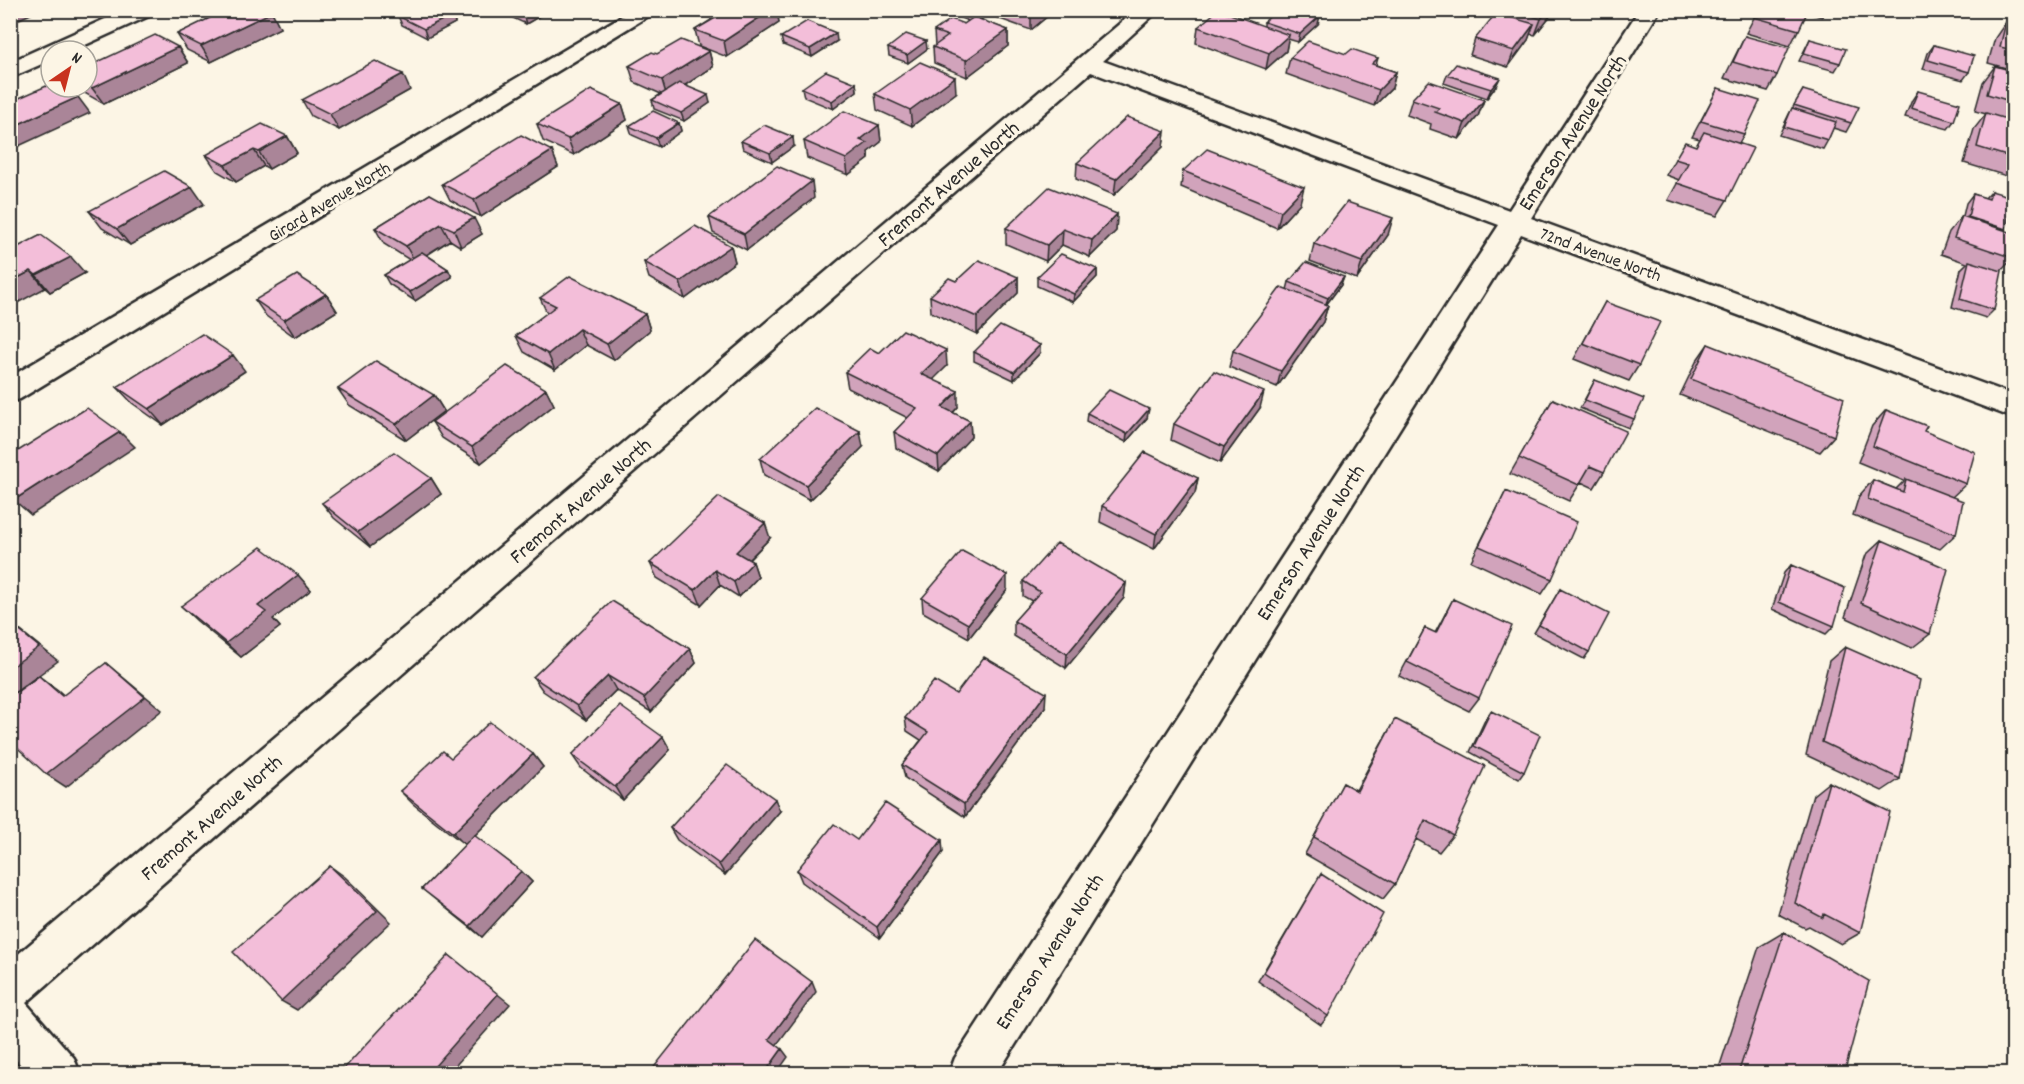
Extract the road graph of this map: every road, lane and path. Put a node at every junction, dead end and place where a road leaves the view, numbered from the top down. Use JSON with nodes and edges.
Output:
{"nodes":[{"id":1,"x":143,"y":10,"type":"edge"},
{"id":2,"x":648,"y":10,"type":"edge"},
{"id":3,"x":1149,"y":10,"type":"edge"},
{"id":4,"x":1650,"y":10,"type":"edge"},
{"id":5,"x":80,"y":39,"type":"edge"},
{"id":6,"x":39,"y":58,"type":"edge"},
{"id":7,"x":1087,"y":63,"type":"junction"},
{"id":8,"x":10,"y":71,"type":"edge"},
{"id":9,"x":1515,"y":222,"type":"junction"},
{"id":10,"x":10,"y":391,"type":"edge"},
{"id":11,"x":2013,"y":407,"type":"edge"},
{"id":12,"x":10,"y":989,"type":"edge"},
{"id":13,"x":10,"y":1018,"type":"edge"},
{"id":14,"x":58,"y":1074,"type":"edge"},
{"id":15,"x":971,"y":1074,"type":"edge"}],
"edges":[{"from":1,"to":5,"type":"street"},
{"from":2,"to":10,"type":"street","name":"Girard Avenue North"},
{"from":3,"to":7,"type":"street","name":"Fremont Avenue North"},
{"from":4,"to":9,"type":"street","name":"Emerson Avenue North"},
{"from":6,"to":8,"type":"street"},
{"from":7,"to":9,"type":"street","name":"72nd Avenue North"},
{"from":7,"to":12,"type":"street","name":"Fremont Avenue North"},
{"from":9,"to":11,"type":"street","name":"72nd Avenue North"},
{"from":9,"to":15,"type":"street","name":"Emerson Avenue North"},
{"from":13,"to":14,"type":"street"}]}
